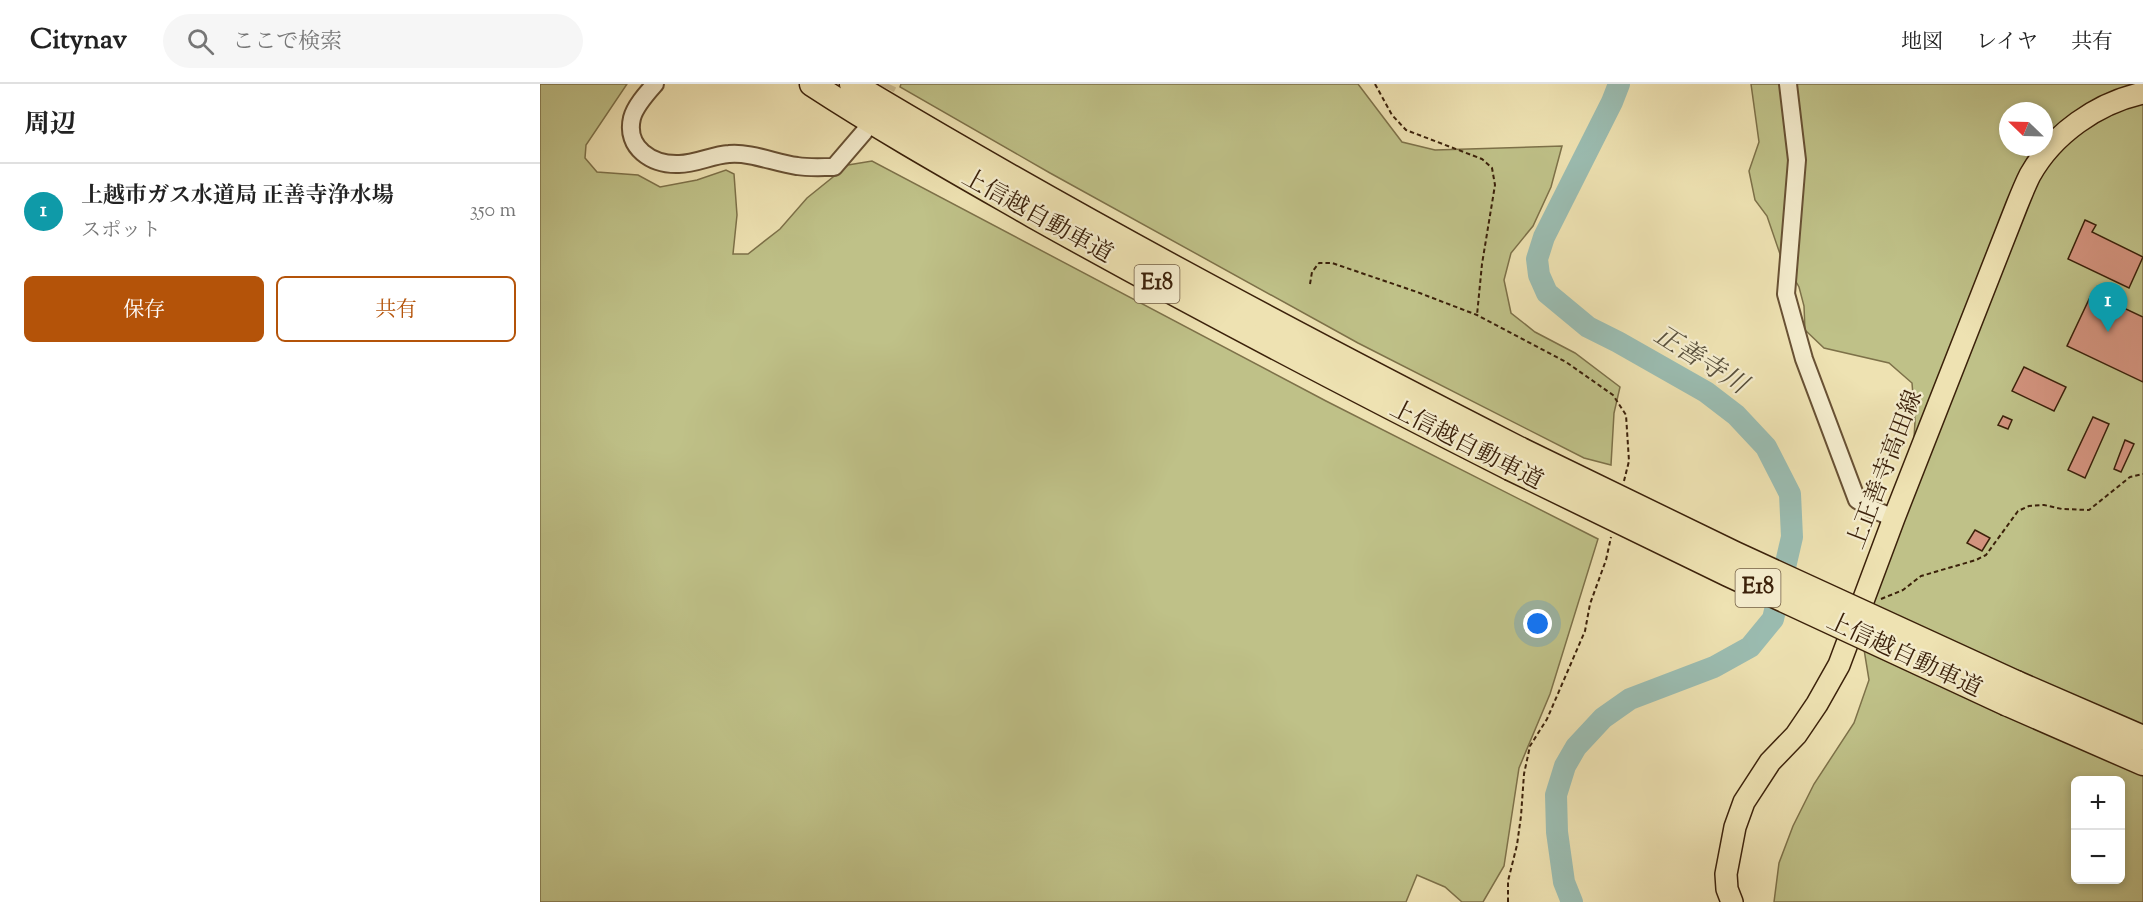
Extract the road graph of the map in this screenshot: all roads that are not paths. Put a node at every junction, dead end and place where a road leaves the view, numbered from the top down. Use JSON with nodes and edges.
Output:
{"nodes":[{"id":1,"x":655,"y":84,"type":"edge"},
{"id":2,"x":812,"y":84,"type":"edge"},
{"id":3,"x":852,"y":84,"type":"edge"},
{"id":4,"x":1788,"y":84,"type":"edge"},
{"id":5,"x":2143,"y":93,"type":"edge"},
{"id":6,"x":864,"y":132,"type":"dead end"},
{"id":7,"x":1516,"y":459,"type":"junction"},
{"id":8,"x":1894,"y":518,"type":"junction"},
{"id":9,"x":2012,"y":693,"type":"junction"},
{"id":10,"x":2143,"y":738,"type":"edge"},
{"id":11,"x":2143,"y":763,"type":"edge"},
{"id":12,"x":1732,"y":902,"type":"edge"}],
"edges":[{"from":1,"to":6,"type":"street"},
{"from":2,"to":7,"type":"highway","name":"上信越自動車道","number":"E18"},
{"from":3,"to":7,"type":"highway","name":"上信越自動車道","number":"E18"},
{"from":4,"to":8,"type":"street"},
{"from":5,"to":8,"type":"main road","name":"上正善寺高田線"},
{"from":7,"to":9,"type":"highway","name":"上信越自動車道","number":"E18","bridge":true},
{"from":8,"to":12,"type":"main road","name":"上正善寺高田線"},
{"from":9,"to":10,"type":"highway","name":"上信越自動車道","number":"E18"},
{"from":9,"to":11,"type":"highway","name":"上信越自動車道","number":"E18"}]}
